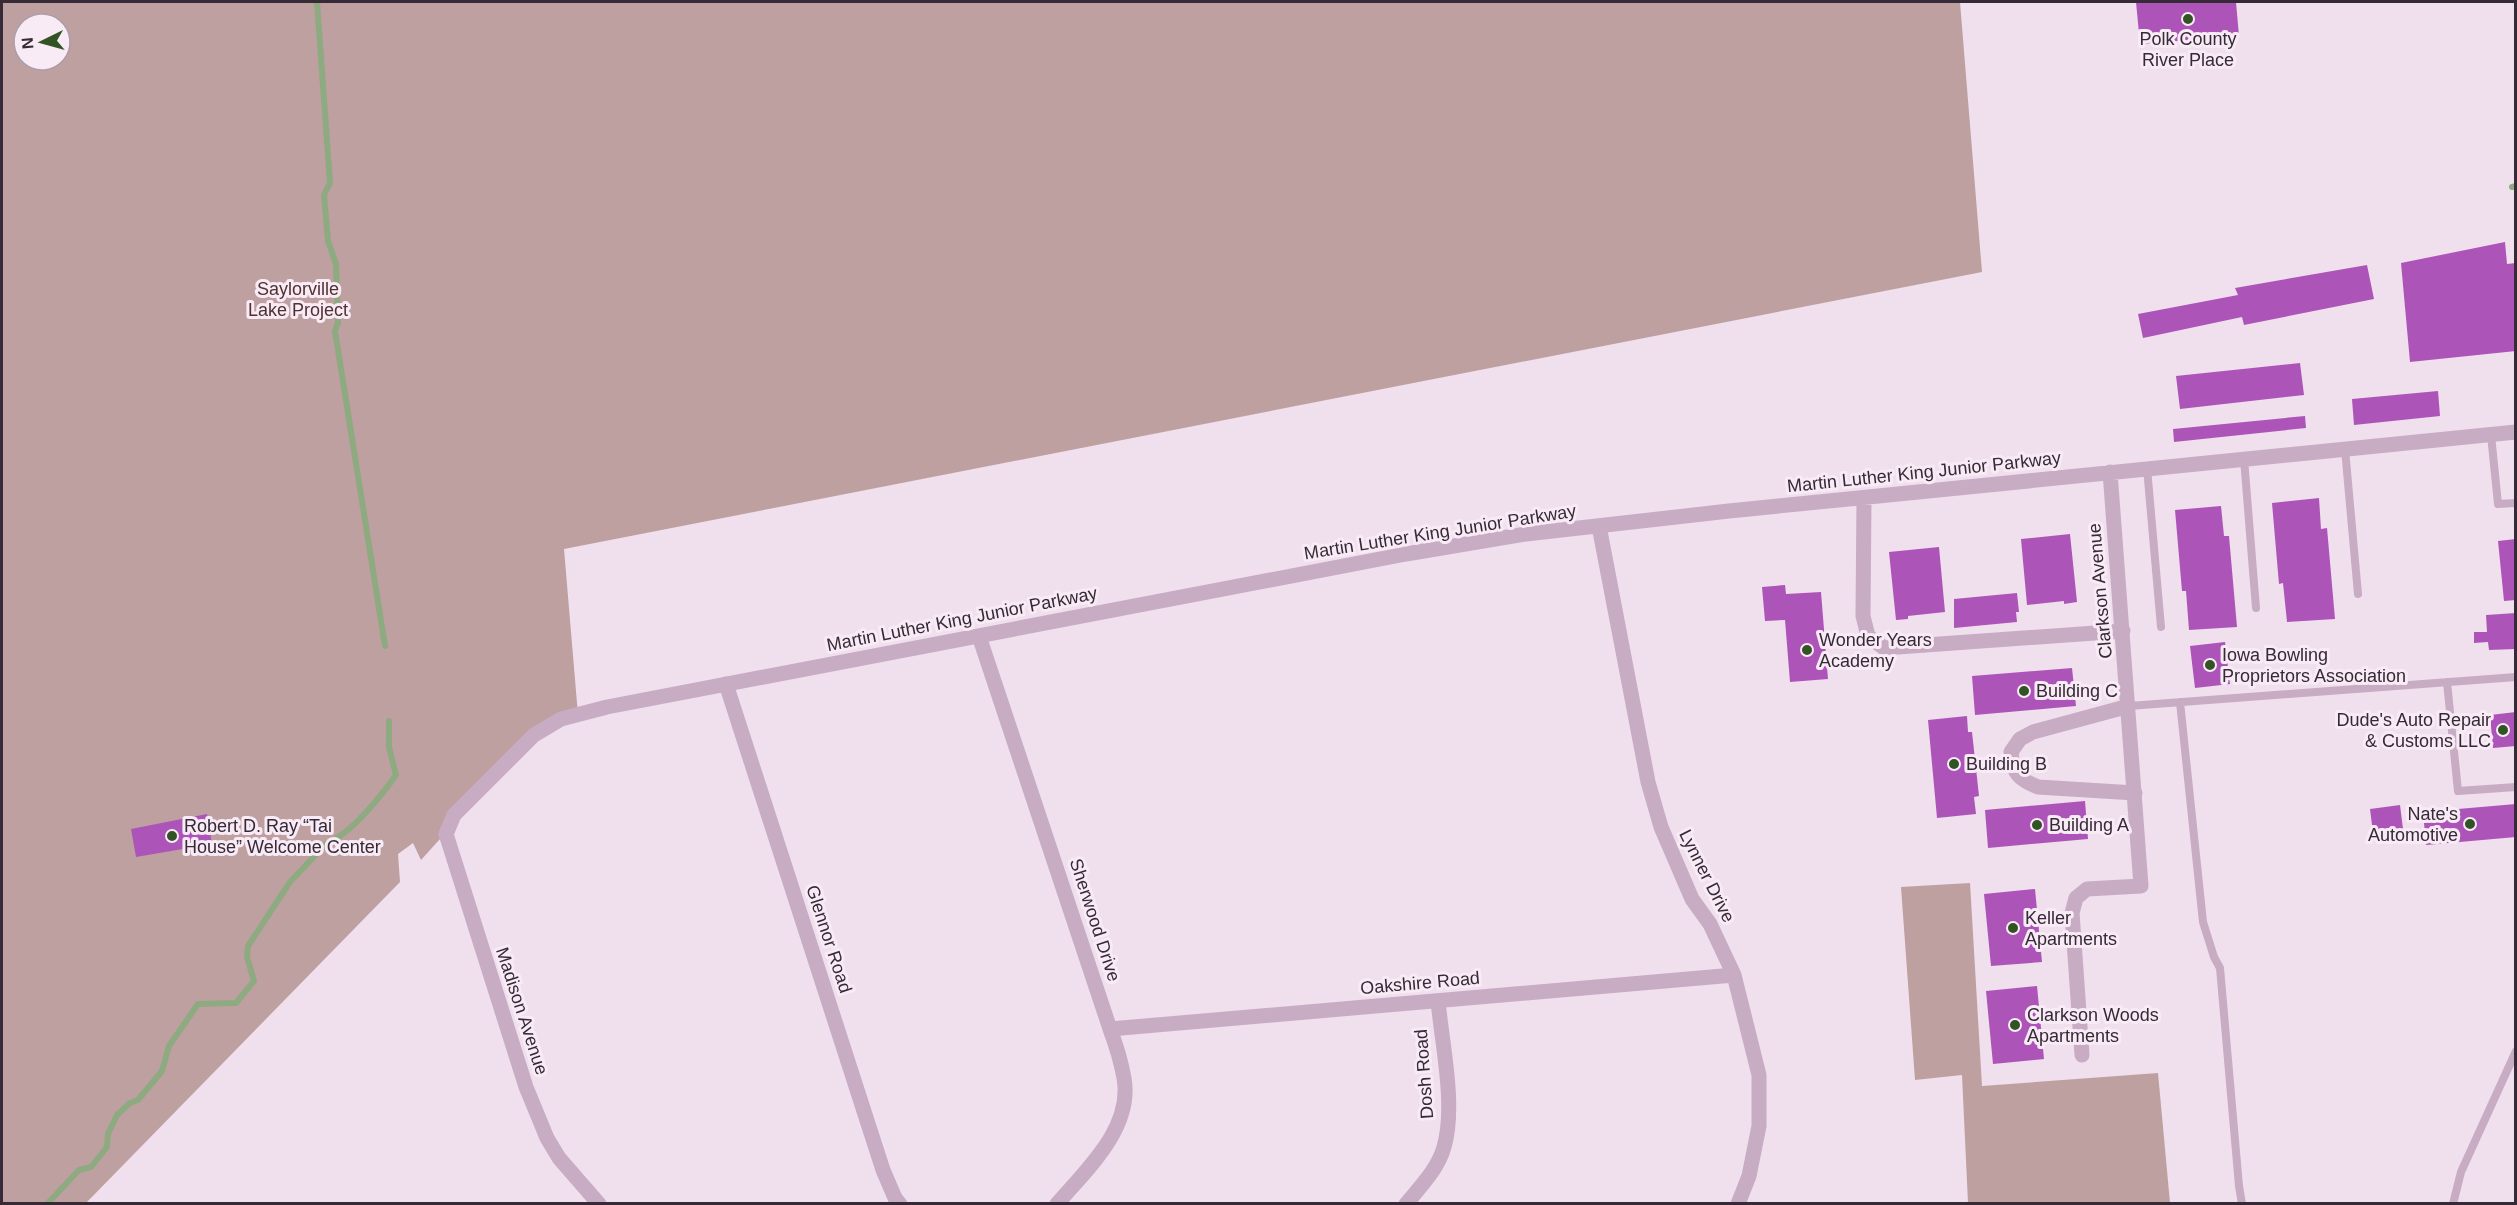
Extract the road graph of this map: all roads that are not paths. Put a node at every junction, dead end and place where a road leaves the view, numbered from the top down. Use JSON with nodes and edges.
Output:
{"nodes":[{"id":1,"x":2516,"y":432,"type":"edge"},
{"id":2,"x":2491,"y":435,"type":"junction"},
{"id":3,"x":2345,"y":449,"type":"junction"},
{"id":4,"x":2244,"y":459,"type":"junction"},
{"id":5,"x":2147,"y":468,"type":"junction"},
{"id":6,"x":2110,"y":472,"type":"junction"},
{"id":7,"x":1864,"y":498,"type":"junction"},
{"id":8,"x":2516,"y":503,"type":"edge"},
{"id":9,"x":1599,"y":526,"type":"junction"},
{"id":10,"x":2358,"y":594,"type":"dead end"},
{"id":11,"x":2256,"y":608,"type":"dead end"},
{"id":12,"x":2161,"y":627,"type":"dead end"},
{"id":13,"x":2123,"y":631,"type":"junction"},
{"id":14,"x":979,"y":636,"type":"junction"},
{"id":15,"x":2516,"y":677,"type":"edge"},
{"id":16,"x":2447,"y":682,"type":"junction"},
{"id":17,"x":726,"y":684,"type":"junction"},
{"id":18,"x":2180,"y":702,"type":"junction"},
{"id":19,"x":2128,"y":706,"type":"junction"},
{"id":20,"x":2516,"y":787,"type":"edge"},
{"id":21,"x":2135,"y":793,"type":"junction"},
{"id":22,"x":454,"y":815,"type":"joint"},
{"id":23,"x":1734,"y":975,"type":"junction"},
{"id":24,"x":1438,"y":1001,"type":"junction"},
{"id":25,"x":1110,"y":1029,"type":"junction"},
{"id":26,"x":2516,"y":1051,"type":"edge"},
{"id":27,"x":2082,"y":1055,"type":"dead end"},
{"id":28,"x":599,"y":1203,"type":"edge"},
{"id":29,"x":900,"y":1203,"type":"edge"},
{"id":30,"x":1057,"y":1203,"type":"edge"},
{"id":31,"x":1406,"y":1203,"type":"edge"},
{"id":32,"x":1738,"y":1203,"type":"edge"},
{"id":33,"x":2242,"y":1203,"type":"edge"},
{"id":34,"x":2453,"y":1203,"type":"edge"}],
"edges":[{"from":1,"to":2,"type":"street","name":"Martin Luther King Junior Parkway"},
{"from":2,"to":3,"type":"street","name":"Martin Luther King Junior Parkway"},
{"from":2,"to":8,"type":"lane"},
{"from":3,"to":4,"type":"street","name":"Martin Luther King Junior Parkway"},
{"from":3,"to":10,"type":"lane"},
{"from":4,"to":5,"type":"street","name":"Martin Luther King Junior Parkway"},
{"from":4,"to":11,"type":"lane"},
{"from":5,"to":6,"type":"street","name":"Martin Luther King Junior Parkway"},
{"from":5,"to":12,"type":"lane"},
{"from":6,"to":7,"type":"street","name":"Martin Luther King Junior Parkway"},
{"from":6,"to":13,"type":"street","name":"Clarkson Avenue"},
{"from":7,"to":9,"type":"street","name":"Martin Luther King Junior Parkway"},
{"from":7,"to":13,"type":"street"},
{"from":9,"to":14,"type":"street","name":"Martin Luther King Junior Parkway"},
{"from":9,"to":23,"type":"street","name":"Lynner Drive"},
{"from":13,"to":19,"type":"street","name":"Clarkson Avenue"},
{"from":14,"to":17,"type":"street","name":"Martin Luther King Junior Parkway"},
{"from":14,"to":25,"type":"street","name":"Sherwood Drive"},
{"from":15,"to":16,"type":"lane"},
{"from":16,"to":18,"type":"lane"},
{"from":16,"to":20,"type":"lane"},
{"from":17,"to":22,"type":"street","name":"Martin Luther King Junior Parkway"},
{"from":17,"to":29,"type":"street","name":"Glennor Road"},
{"from":18,"to":19,"type":"lane"},
{"from":18,"to":33,"type":"lane"},
{"from":19,"to":21,"type":"street","name":"Clarkson Avenue"},
{"from":19,"to":21,"type":"street"},
{"from":21,"to":27,"type":"street","name":"Clarkson Avenue"},
{"from":22,"to":28,"type":"street","name":"Madison Avenue"},
{"from":23,"to":24,"type":"street","name":"Oakshire Road"},
{"from":23,"to":32,"type":"street","name":"Lynner Drive"},
{"from":24,"to":25,"type":"street","name":"Oakshire Road"},
{"from":24,"to":31,"type":"street","name":"Dosh Road"},
{"from":25,"to":30,"type":"street","name":"Sherwood Drive"},
{"from":26,"to":34,"type":"lane"}]}
